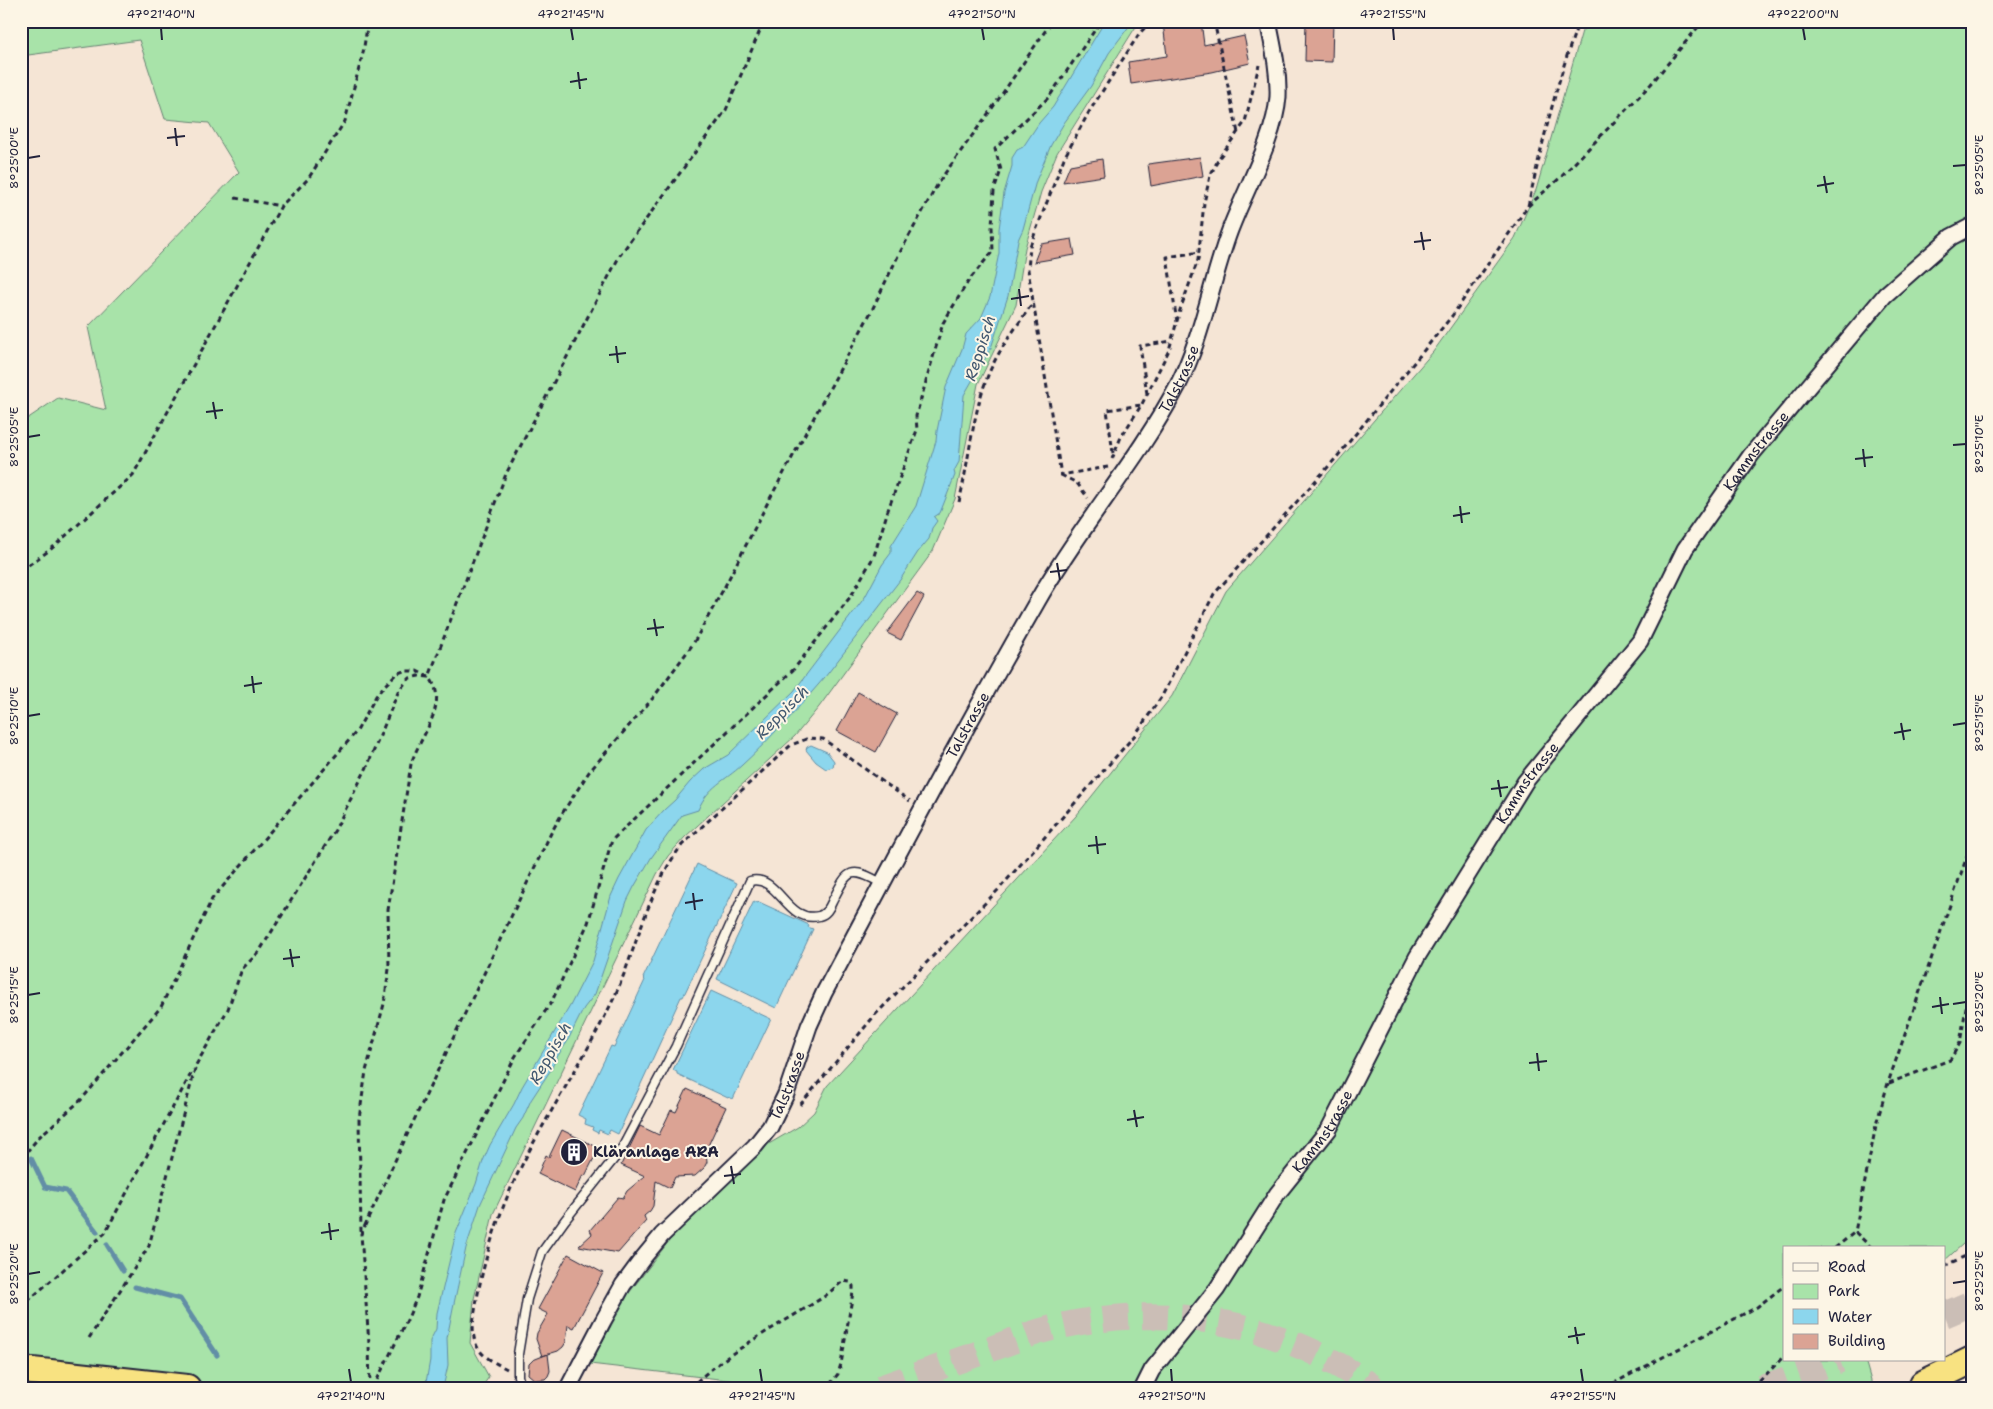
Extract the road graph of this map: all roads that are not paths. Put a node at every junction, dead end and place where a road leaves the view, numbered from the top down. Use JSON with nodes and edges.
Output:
{"nodes":[{"id":1,"x":1268,"y":21,"type":"edge"},
{"id":2,"x":1972,"y":226,"type":"edge"},
{"id":3,"x":883,"y":884,"type":"junction"},
{"id":4,"x":1972,"y":1360,"type":"edge"},
{"id":5,"x":32,"y":1371,"type":"joint"},
{"id":6,"x":58,"y":1384,"type":"dead end"},
{"id":7,"x":1923,"y":1384,"type":"dead end"},
{"id":8,"x":187,"y":1388,"type":"edge"},
{"id":9,"x":522,"y":1388,"type":"edge"},
{"id":10,"x":568,"y":1388,"type":"edge"},
{"id":11,"x":1143,"y":1388,"type":"edge"}],
"edges":[{"from":1,"to":3,"type":"street","name":"Talstrasse"},
{"from":2,"to":11,"type":"street","name":"Kammstrasse"},
{"from":3,"to":9,"type":"lane"},
{"from":3,"to":10,"type":"street","name":"Talstrasse"},
{"from":4,"to":7,"type":"highway"},
{"from":5,"to":6,"type":"lane"},
{"from":5,"to":8,"type":"highway"}]}
